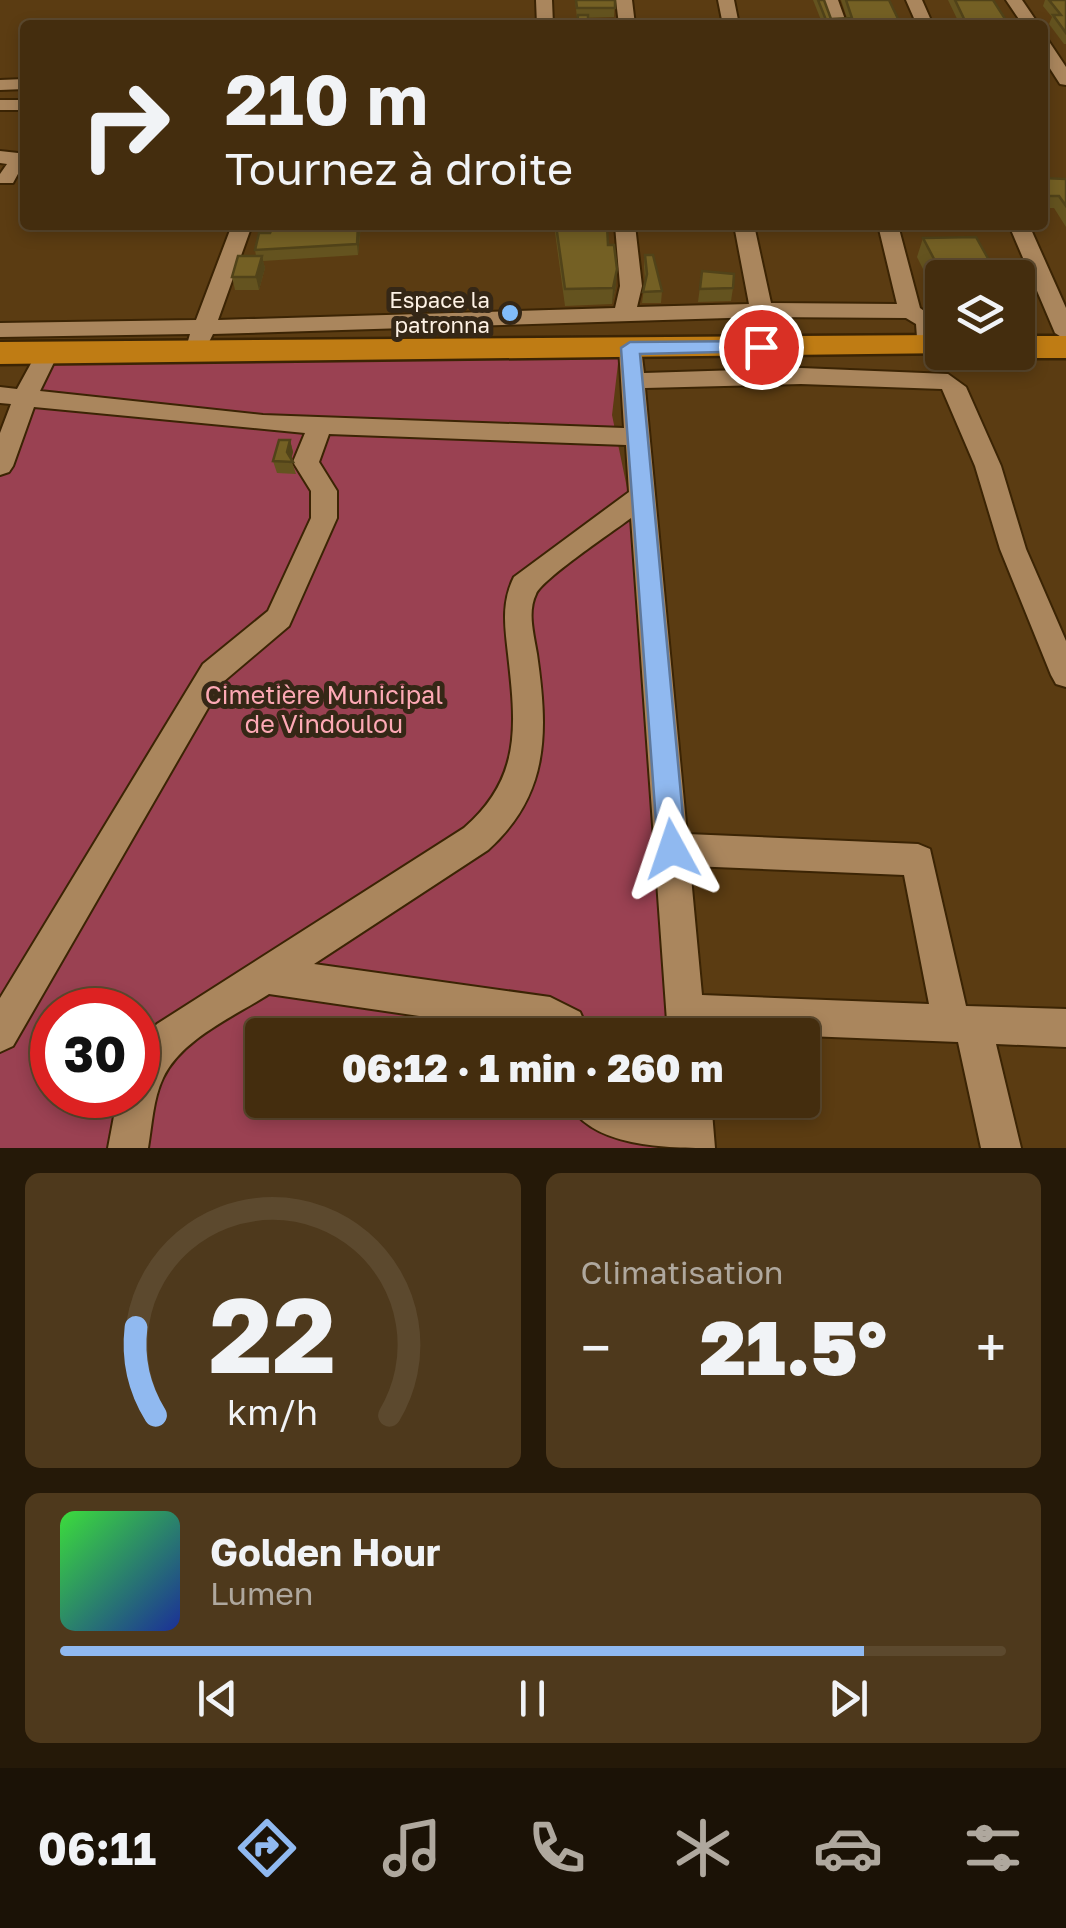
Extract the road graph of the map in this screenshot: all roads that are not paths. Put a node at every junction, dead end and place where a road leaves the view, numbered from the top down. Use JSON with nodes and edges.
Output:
{"nodes":[{"id":1,"x":1048,"y":52,"type":"edge"},
{"id":2,"x":1066,"y":80,"type":"edge"},
{"id":3,"x":0,"y":157,"type":"edge"},
{"id":4,"x":10,"y":180,"type":"edge"},
{"id":5,"x":240,"y":230,"type":"edge"},
{"id":6,"x":625,"y":230,"type":"edge"},
{"id":7,"x":745,"y":230,"type":"edge"},
{"id":8,"x":889,"y":230,"type":"edge"},
{"id":9,"x":1021,"y":230,"type":"edge"},
{"id":10,"x":761,"y":310,"type":"junction"},
{"id":11,"x":910,"y":310,"type":"junction"},
{"id":12,"x":624,"y":314,"type":"junction"},
{"id":13,"x":925,"y":321,"type":"edge"},
{"id":14,"x":0,"y":330,"type":"edge"},
{"id":15,"x":1066,"y":333,"type":"edge"},
{"id":16,"x":199,"y":339,"type":"junction"},
{"id":17,"x":925,"y":347,"type":"edge"},
{"id":18,"x":1035,"y":347,"type":"edge"},
{"id":19,"x":1066,"y":347,"type":"edge"},
{"id":20,"x":48,"y":352,"type":"junction"},
{"id":21,"x":0,"y":353,"type":"edge"},
{"id":22,"x":632,"y":365,"type":"junction"},
{"id":23,"x":0,"y":395,"type":"edge"},
{"id":24,"x":26,"y":395,"type":"junction"},
{"id":25,"x":320,"y":426,"type":"junction"},
{"id":26,"x":638,"y":437,"type":"junction"},
{"id":27,"x":0,"y":466,"type":"edge"},
{"id":28,"x":642,"y":495,"type":"junction"},
{"id":29,"x":1066,"y":675,"type":"edge"},
{"id":30,"x":672,"y":849,"type":"junction"},
{"id":31,"x":264,"y":974,"type":"junction"},
{"id":32,"x":555,"y":1018,"type":"edge"},
{"id":33,"x":686,"y":1018,"type":"edge"},
{"id":34,"x":820,"y":1024,"type":"edge"},
{"id":35,"x":962,"y":1025,"type":"junction"},
{"id":36,"x":1066,"y":1028,"type":"edge"},
{"id":37,"x":0,"y":1032,"type":"edge"},
{"id":38,"x":160,"y":1050,"type":"edge"},
{"id":39,"x":133,"y":1118,"type":"edge"},
{"id":40,"x":614,"y":1118,"type":"edge"},
{"id":41,"x":693,"y":1118,"type":"edge"},
{"id":42,"x":695,"y":1146,"type":"edge"},
{"id":43,"x":128,"y":1148,"type":"edge"},
{"id":44,"x":1001,"y":1148,"type":"edge"}],
"edges":[{"from":1,"to":2,"type":"street"},
{"from":3,"to":4,"type":"street"},
{"from":5,"to":16,"type":"street"},
{"from":6,"to":12,"type":"street"},
{"from":7,"to":10,"type":"street"},
{"from":8,"to":11,"type":"street"},
{"from":9,"to":15,"type":"street"},
{"from":10,"to":11,"type":"street"},
{"from":10,"to":12,"type":"street"},
{"from":11,"to":13,"type":"street"},
{"from":12,"to":16,"type":"street"},
{"from":14,"to":16,"type":"street"},
{"from":16,"to":20,"type":"highway"},
{"from":16,"to":22,"type":"highway"},
{"from":17,"to":22,"type":"highway"},
{"from":18,"to":19,"type":"highway"},
{"from":20,"to":21,"type":"highway"},
{"from":20,"to":24,"type":"street"},
{"from":22,"to":26,"type":"street"},
{"from":22,"to":29,"type":"street"},
{"from":23,"to":24,"type":"street"},
{"from":24,"to":25,"type":"street"},
{"from":24,"to":27,"type":"street"},
{"from":25,"to":26,"type":"street"},
{"from":25,"to":37,"type":"street"},
{"from":26,"to":28,"type":"street"},
{"from":28,"to":30,"type":"street"},
{"from":28,"to":31,"type":"street"},
{"from":30,"to":33,"type":"street"},
{"from":30,"to":35,"type":"street"},
{"from":31,"to":32,"type":"street"},
{"from":31,"to":38,"type":"street"},
{"from":34,"to":35,"type":"street"},
{"from":35,"to":36,"type":"street"},
{"from":35,"to":44,"type":"street"},
{"from":39,"to":43,"type":"street"},
{"from":40,"to":42,"type":"street"},
{"from":41,"to":42,"type":"street"}]}
